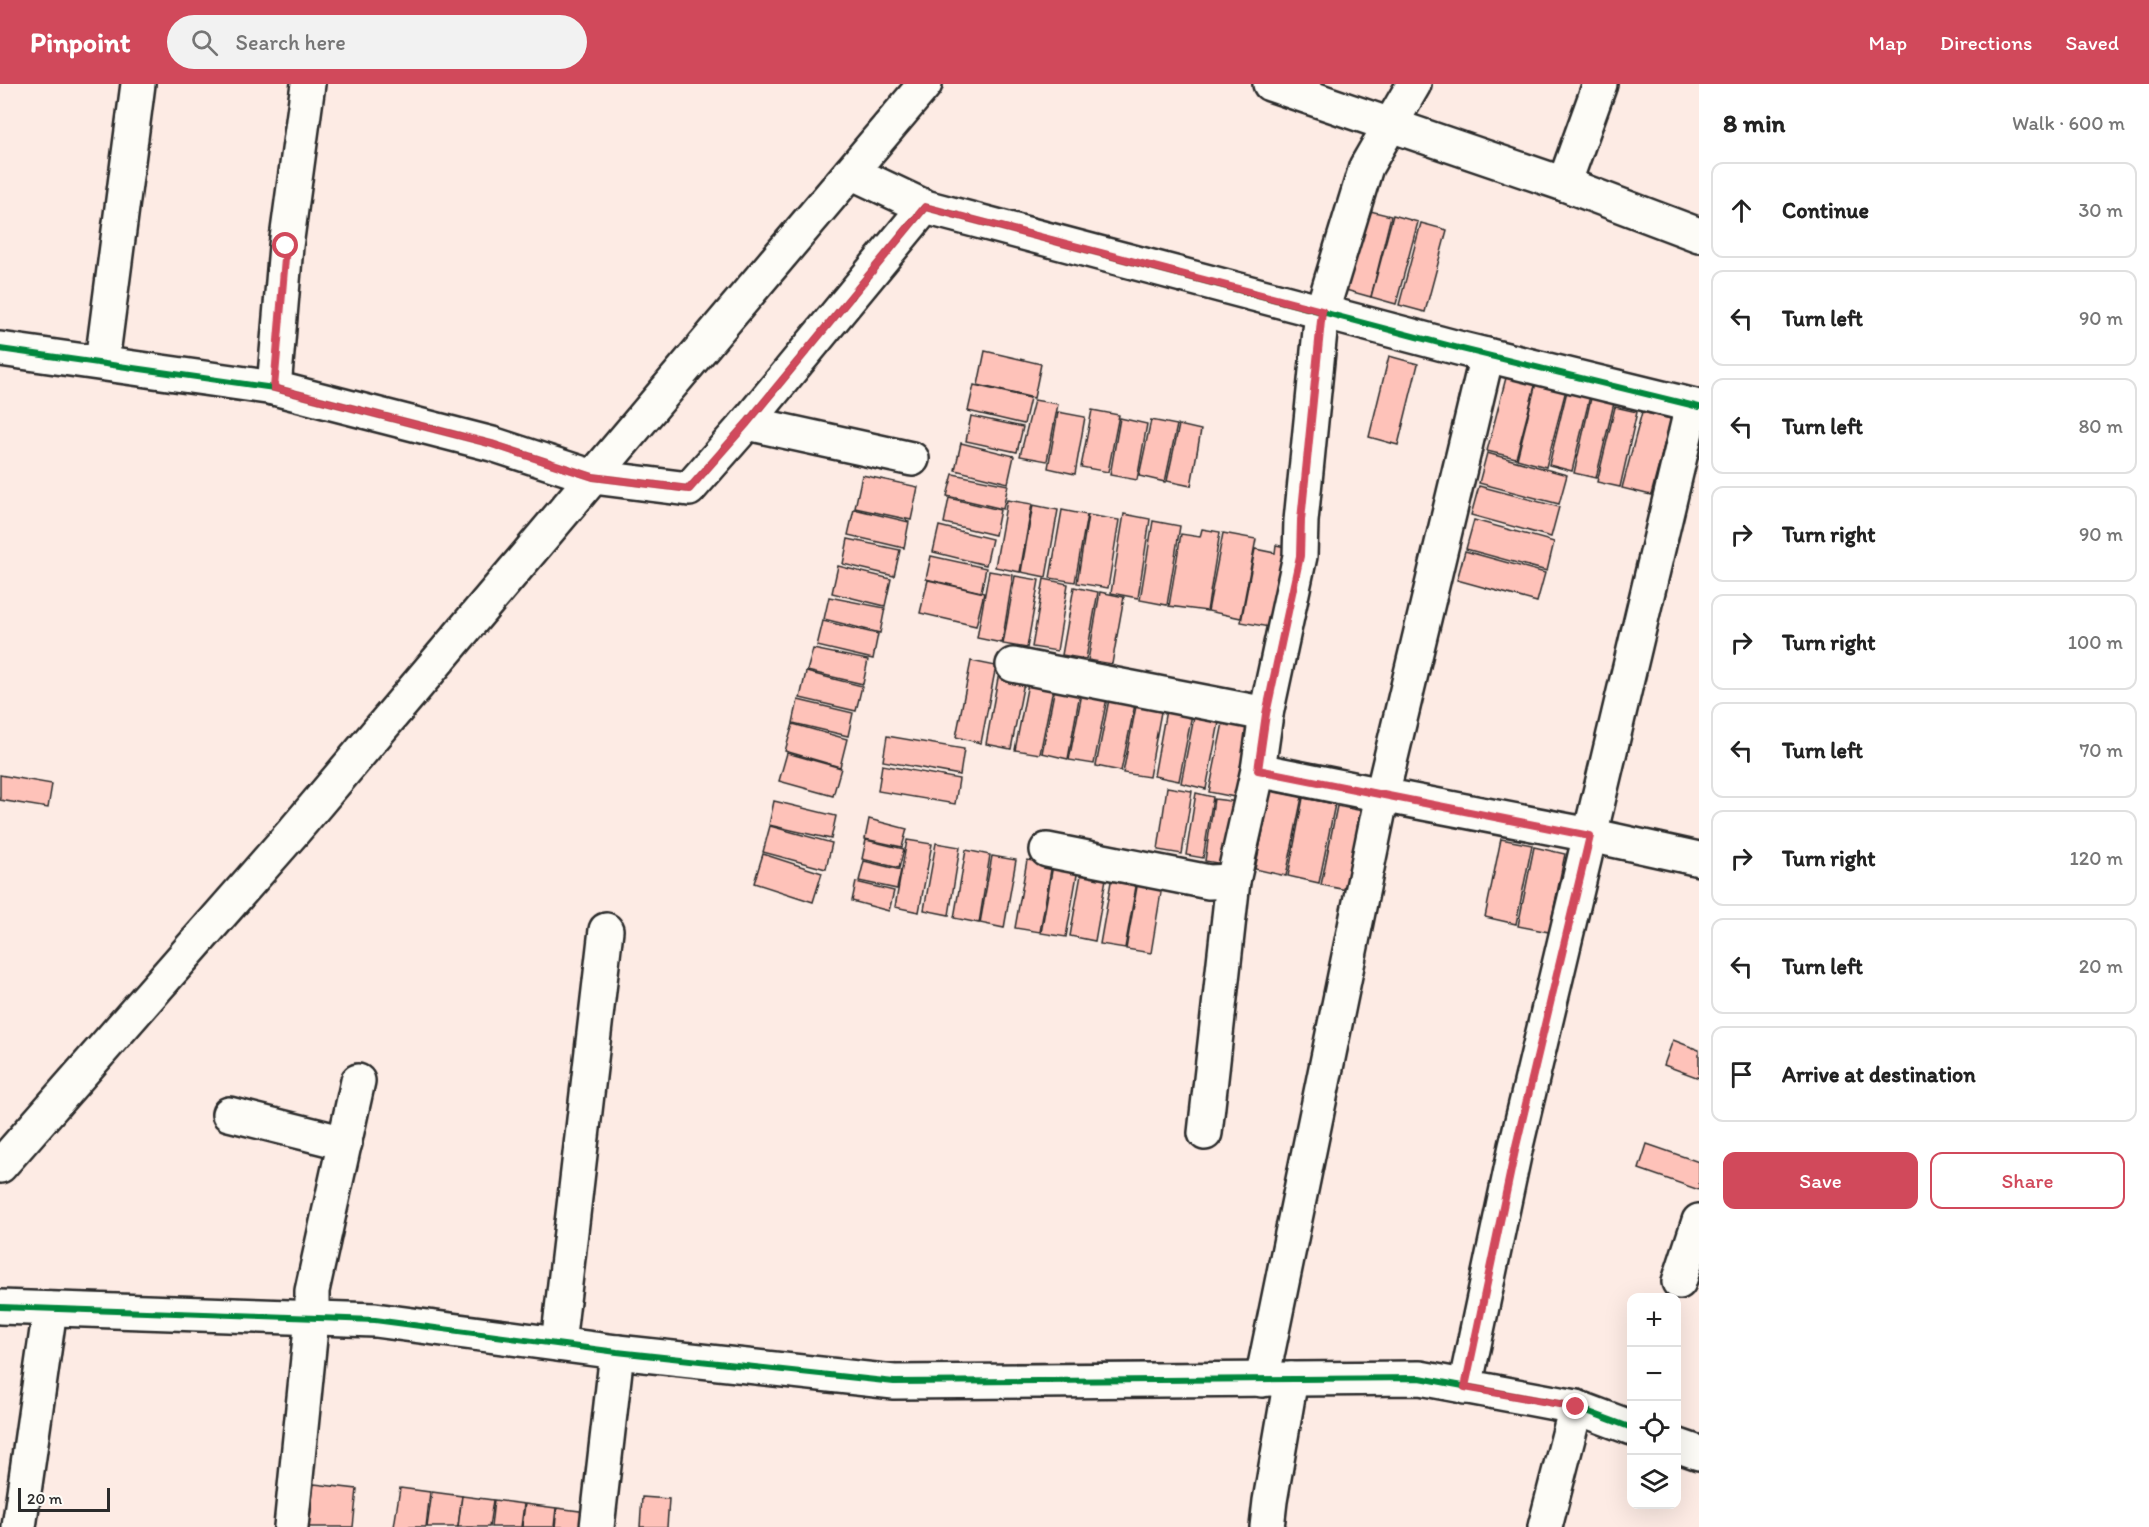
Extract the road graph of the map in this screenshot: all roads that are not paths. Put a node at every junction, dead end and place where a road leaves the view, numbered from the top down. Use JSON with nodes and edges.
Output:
{"nodes":[{"id":1,"x":138,"y":84,"type":"edge"},
{"id":2,"x":308,"y":84,"type":"edge"},
{"id":3,"x":925,"y":84,"type":"edge"},
{"id":4,"x":1270,"y":84,"type":"edge"},
{"id":5,"x":1414,"y":84,"type":"edge"},
{"id":6,"x":1599,"y":84,"type":"edge"},
{"id":7,"x":1391,"y":125,"type":"junction"},
{"id":8,"x":851,"y":172,"type":"junction"},
{"id":9,"x":1564,"y":184,"type":"junction"},
{"id":10,"x":925,"y":207,"type":"junction"},
{"id":11,"x":1699,"y":235,"type":"edge"},
{"id":12,"x":1322,"y":311,"type":"junction"},
{"id":13,"x":0,"y":349,"type":"edge"},
{"id":14,"x":1486,"y":355,"type":"junction"},
{"id":15,"x":102,"y":362,"type":"junction"},
{"id":16,"x":274,"y":388,"type":"junction"},
{"id":17,"x":1696,"y":406,"type":"edge"},
{"id":18,"x":747,"y":423,"type":"junction"},
{"id":19,"x":912,"y":459,"type":"dead end"},
{"id":20,"x":593,"y":477,"type":"junction"},
{"id":21,"x":1013,"y":665,"type":"dead end"},
{"id":22,"x":1266,"y":714,"type":"junction"},
{"id":23,"x":1258,"y":770,"type":"junction"},
{"id":24,"x":1382,"y":795,"type":"junction"},
{"id":25,"x":1590,"y":836,"type":"junction"},
{"id":26,"x":1047,"y":850,"type":"dead end"},
{"id":27,"x":1699,"y":859,"type":"edge"},
{"id":28,"x":1233,"y":881,"type":"junction"},
{"id":29,"x":606,"y":930,"type":"dead end"},
{"id":30,"x":358,"y":1081,"type":"dead end"},
{"id":31,"x":230,"y":1114,"type":"dead end"},
{"id":32,"x":1205,"y":1133,"type":"dead end"},
{"id":33,"x":345,"y":1143,"type":"junction"},
{"id":34,"x":0,"y":1166,"type":"edge"},
{"id":35,"x":1699,"y":1221,"type":"edge"},
{"id":36,"x":1679,"y":1282,"type":"dead end"},
{"id":37,"x":0,"y":1306,"type":"edge"},
{"id":38,"x":50,"y":1309,"type":"junction"},
{"id":39,"x":312,"y":1318,"type":"junction"},
{"id":40,"x":558,"y":1344,"type":"junction"},
{"id":41,"x":616,"y":1352,"type":"junction"},
{"id":42,"x":1276,"y":1379,"type":"junction"},
{"id":43,"x":1465,"y":1387,"type":"junction"},
{"id":44,"x":1576,"y":1407,"type":"junction"},
{"id":45,"x":1627,"y":1426,"type":"edge"},
{"id":46,"x":1681,"y":1446,"type":"edge"},
{"id":47,"x":1699,"y":1453,"type":"edge"},
{"id":48,"x":19,"y":1527,"type":"edge"},
{"id":49,"x":291,"y":1527,"type":"edge"},
{"id":50,"x":597,"y":1527,"type":"edge"},
{"id":51,"x":1268,"y":1527,"type":"edge"},
{"id":52,"x":1545,"y":1527,"type":"edge"}],
"edges":[{"from":1,"to":15,"type":"street"},
{"from":2,"to":16,"type":"street"},
{"from":3,"to":8,"type":"street"},
{"from":4,"to":7,"type":"street"},
{"from":5,"to":7,"type":"street"},
{"from":6,"to":9,"type":"street"},
{"from":7,"to":9,"type":"street"},
{"from":7,"to":12,"type":"street"},
{"from":8,"to":10,"type":"street"},
{"from":8,"to":20,"type":"street"},
{"from":9,"to":11,"type":"street"},
{"from":10,"to":12,"type":"street"},
{"from":10,"to":18,"type":"street"},
{"from":12,"to":14,"type":"street"},
{"from":12,"to":22,"type":"street"},
{"from":13,"to":15,"type":"street"},
{"from":14,"to":17,"type":"street"},
{"from":14,"to":24,"type":"street"},
{"from":15,"to":16,"type":"street"},
{"from":16,"to":20,"type":"street"},
{"from":17,"to":25,"type":"street"},
{"from":18,"to":19,"type":"street"},
{"from":18,"to":20,"type":"street"},
{"from":20,"to":34,"type":"street"},
{"from":21,"to":22,"type":"street"},
{"from":22,"to":23,"type":"street"},
{"from":23,"to":24,"type":"street"},
{"from":23,"to":28,"type":"street"},
{"from":24,"to":25,"type":"street"},
{"from":24,"to":42,"type":"street"},
{"from":25,"to":27,"type":"street"},
{"from":25,"to":43,"type":"street"},
{"from":26,"to":28,"type":"street"},
{"from":28,"to":32,"type":"street"},
{"from":29,"to":40,"type":"street"},
{"from":30,"to":33,"type":"street"},
{"from":31,"to":33,"type":"street"},
{"from":33,"to":39,"type":"street"},
{"from":35,"to":36,"type":"street"},
{"from":37,"to":38,"type":"street"},
{"from":38,"to":39,"type":"street"},
{"from":38,"to":48,"type":"street"},
{"from":39,"to":40,"type":"street"},
{"from":39,"to":49,"type":"street"},
{"from":40,"to":41,"type":"street"},
{"from":41,"to":42,"type":"street"},
{"from":41,"to":50,"type":"street"},
{"from":42,"to":43,"type":"street"},
{"from":42,"to":51,"type":"street"},
{"from":43,"to":44,"type":"street"},
{"from":44,"to":45,"type":"street"},
{"from":44,"to":52,"type":"street"},
{"from":46,"to":47,"type":"street"}]}
